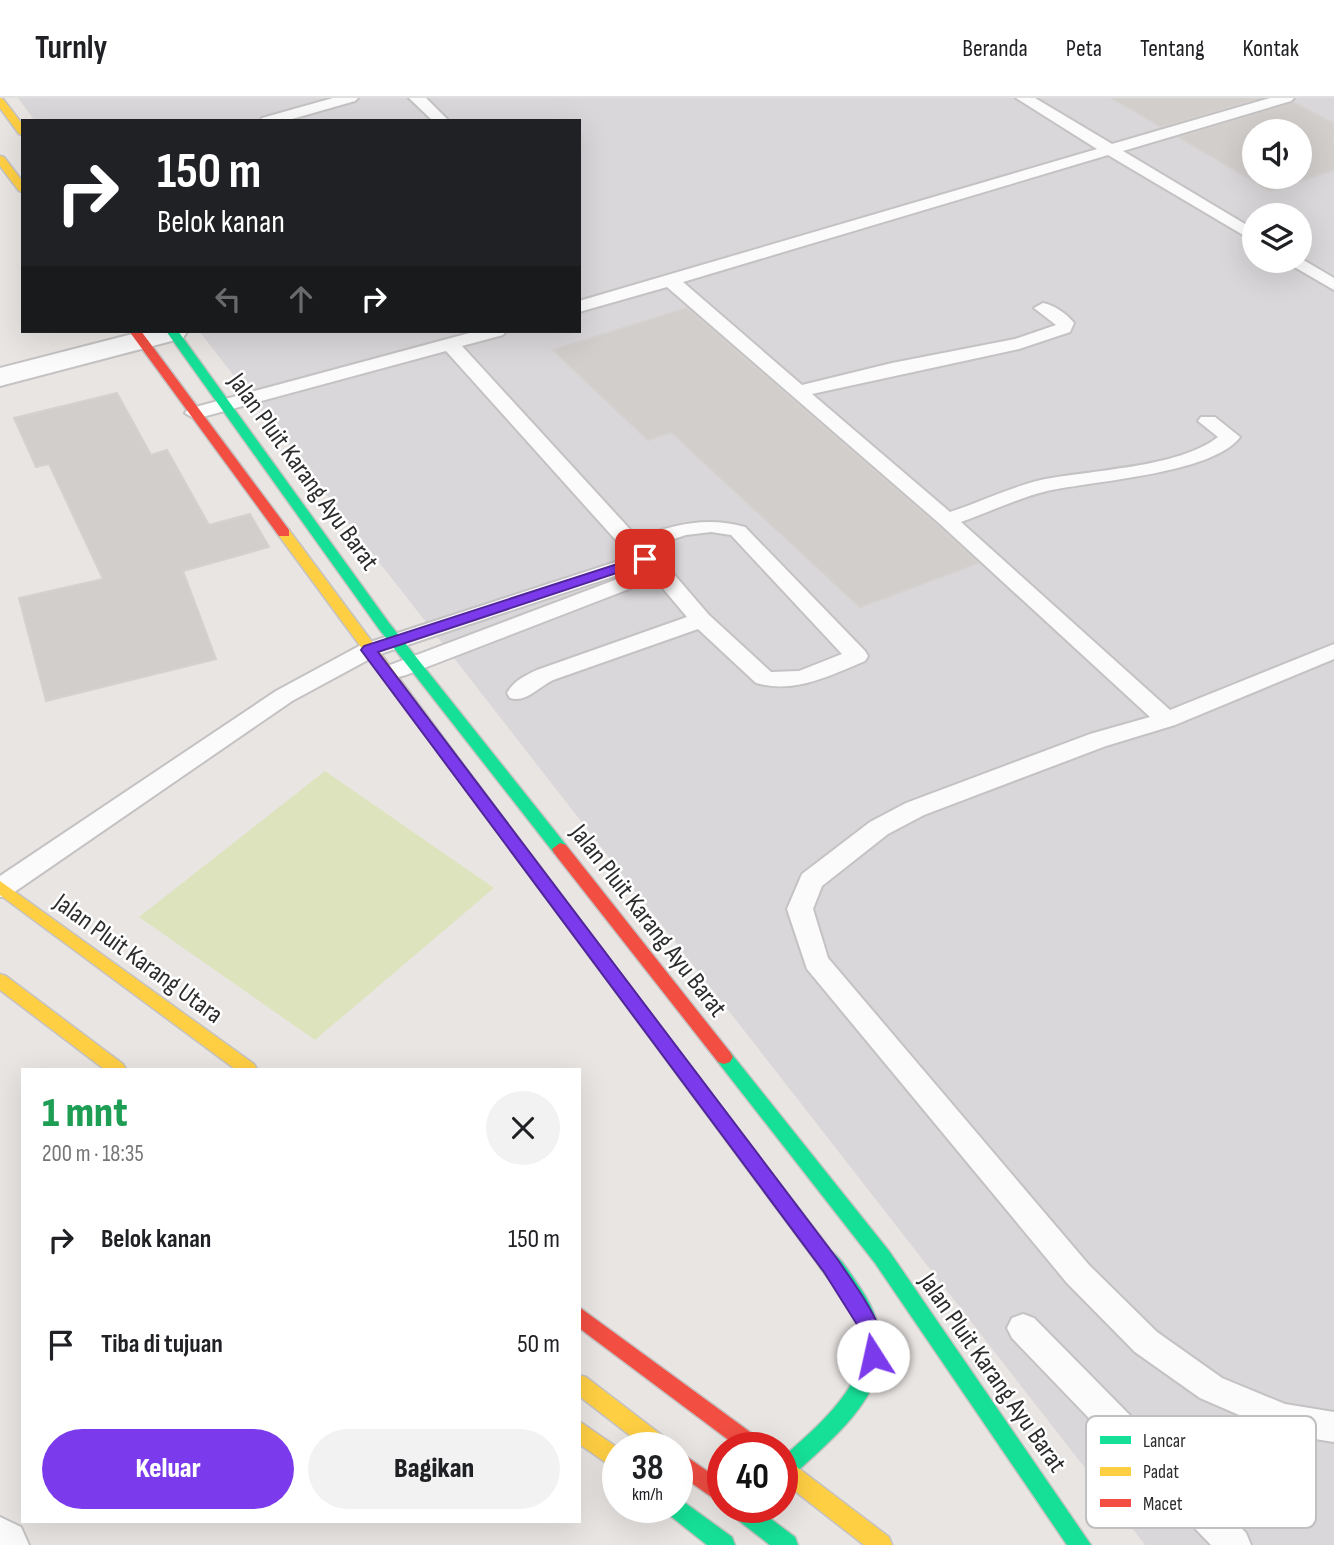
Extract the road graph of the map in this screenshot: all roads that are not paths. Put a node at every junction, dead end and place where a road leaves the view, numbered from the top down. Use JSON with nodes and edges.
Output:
{"nodes":[{"id":1,"x":350,"y":98,"type":"edge"},
{"id":2,"x":417,"y":98,"type":"edge"},
{"id":3,"x":1024,"y":98,"type":"edge"},
{"id":4,"x":1286,"y":98,"type":"edge"},
{"id":5,"x":0,"y":101,"type":"edge"},
{"id":6,"x":301,"y":117,"type":"edge"},
{"id":7,"x":440,"y":119,"type":"edge"},
{"id":8,"x":21,"y":129,"type":"edge"},
{"id":9,"x":1111,"y":150,"type":"junction"},
{"id":10,"x":0,"y":159,"type":"edge"},
{"id":11,"x":21,"y":185,"type":"edge"},
{"id":12,"x":1242,"y":229,"type":"edge"},
{"id":13,"x":1312,"y":272,"type":"edge"},
{"id":14,"x":671,"y":281,"type":"junction"},
{"id":15,"x":1334,"y":285,"type":"edge"},
{"id":16,"x":581,"y":306,"type":"edge"},
{"id":17,"x":1043,"y":308,"type":"dead end"},
{"id":18,"x":173,"y":333,"type":"edge"},
{"id":19,"x":490,"y":333,"type":"edge"},
{"id":20,"x":138,"y":335,"type":"edge"},
{"id":21,"x":450,"y":344,"type":"junction"},
{"id":22,"x":0,"y":377,"type":"edge"},
{"id":23,"x":800,"y":391,"type":"junction"},
{"id":24,"x":224,"y":406,"type":"junction"},
{"id":25,"x":195,"y":413,"type":"junction"},
{"id":26,"x":1208,"y":421,"type":"dead end"},
{"id":27,"x":947,"y":520,"type":"junction"},
{"id":28,"x":646,"y":558,"type":"junction"},
{"id":29,"x":701,"y":620,"type":"junction"},
{"id":30,"x":397,"y":641,"type":"junction"},
{"id":31,"x":369,"y":650,"type":"junction"},
{"id":32,"x":1334,"y":650,"type":"edge"},
{"id":33,"x":414,"y":664,"type":"junction"},
{"id":34,"x":388,"y":673,"type":"junction"},
{"id":35,"x":519,"y":693,"type":"dead end"},
{"id":36,"x":1167,"y":720,"type":"junction"},
{"id":37,"x":1,"y":888,"type":"edge"},
{"id":38,"x":0,"y":981,"type":"edge"},
{"id":39,"x":116,"y":1068,"type":"edge"},
{"id":40,"x":246,"y":1068,"type":"edge"},
{"id":41,"x":581,"y":1317,"type":"edge"},
{"id":42,"x":1023,"y":1328,"type":"dead end"},
{"id":43,"x":581,"y":1386,"type":"edge"},
{"id":44,"x":1109,"y":1416,"type":"edge"},
{"id":45,"x":1276,"y":1416,"type":"edge"},
{"id":46,"x":1316,"y":1424,"type":"edge"},
{"id":47,"x":1334,"y":1427,"type":"edge"},
{"id":48,"x":641,"y":1432,"type":"edge"},
{"id":49,"x":734,"y":1432,"type":"edge"},
{"id":50,"x":581,"y":1433,"type":"edge"},
{"id":51,"x":602,"y":1449,"type":"edge"},
{"id":52,"x":798,"y":1454,"type":"edge"},
{"id":53,"x":693,"y":1472,"type":"edge"},
{"id":54,"x":798,"y":1481,"type":"edge"},
{"id":55,"x":707,"y":1483,"type":"edge"},
{"id":56,"x":693,"y":1520,"type":"edge"},
{"id":57,"x":759,"y":1523,"type":"edge"},
{"id":58,"x":1217,"y":1528,"type":"edge"},
{"id":59,"x":724,"y":1545,"type":"edge"},
{"id":60,"x":787,"y":1545,"type":"edge"},
{"id":61,"x":881,"y":1545,"type":"edge"},
{"id":62,"x":1080,"y":1545,"type":"edge"},
{"id":63,"x":1234,"y":1545,"type":"edge"}],
"edges":[{"from":1,"to":6,"type":"lane"},
{"from":2,"to":7,"type":"lane"},
{"from":3,"to":9,"type":"lane"},
{"from":4,"to":9,"type":"lane"},
{"from":5,"to":8,"type":"street"},
{"from":9,"to":12,"type":"lane"},
{"from":9,"to":14,"type":"lane"},
{"from":10,"to":11,"type":"street"},
{"from":13,"to":15,"type":"lane"},
{"from":14,"to":16,"type":"lane"},
{"from":14,"to":23,"type":"lane"},
{"from":17,"to":23,"type":"lane"},
{"from":18,"to":24,"type":"street","name":"Jalan Pluit Karang Ayu Barat"},
{"from":19,"to":21,"type":"lane"},
{"from":20,"to":22,"type":"street"},
{"from":20,"to":25,"type":"street","name":"Jalan Pluit Karang Ayu Barat"},
{"from":21,"to":24,"type":"lane"},
{"from":21,"to":28,"type":"lane"},
{"from":23,"to":27,"type":"lane"},
{"from":24,"to":25,"type":"lane"},
{"from":24,"to":30,"type":"street","name":"Jalan Pluit Karang Ayu Barat"},
{"from":25,"to":31,"type":"street","name":"Jalan Pluit Karang Ayu Barat"},
{"from":26,"to":27,"type":"lane"},
{"from":27,"to":36,"type":"lane"},
{"from":28,"to":29,"type":"lane"},
{"from":28,"to":29,"type":"lane"},
{"from":28,"to":30,"type":"lane"},
{"from":28,"to":33,"type":"lane"},
{"from":29,"to":35,"type":"lane"},
{"from":30,"to":31,"type":"lane"},
{"from":30,"to":33,"type":"street","name":"Jalan Pluit Karang Ayu Barat"},
{"from":31,"to":34,"type":"street","name":"Jalan Pluit Karang Ayu Barat"},
{"from":31,"to":37,"type":"lane"},
{"from":32,"to":36,"type":"lane"},
{"from":33,"to":34,"type":"lane"},
{"from":33,"to":62,"type":"street","name":"Jalan Pluit Karang Ayu Barat"},
{"from":34,"to":52,"type":"street","name":"Jalan Pluit Karang Ayu Barat"},
{"from":36,"to":45,"type":"lane"},
{"from":37,"to":40,"type":"street","name":"Jalan Pluit Karang Utara"},
{"from":38,"to":39,"type":"street"},
{"from":41,"to":49,"type":"street"},
{"from":42,"to":44,"type":"lane"},
{"from":43,"to":48,"type":"street"},
{"from":46,"to":47,"type":"lane"},
{"from":50,"to":51,"type":"street"},
{"from":53,"to":55,"type":"street"},
{"from":54,"to":61,"type":"street"},
{"from":56,"to":59,"type":"street"},
{"from":57,"to":60,"type":"street"},
{"from":58,"to":63,"type":"lane"}]}
